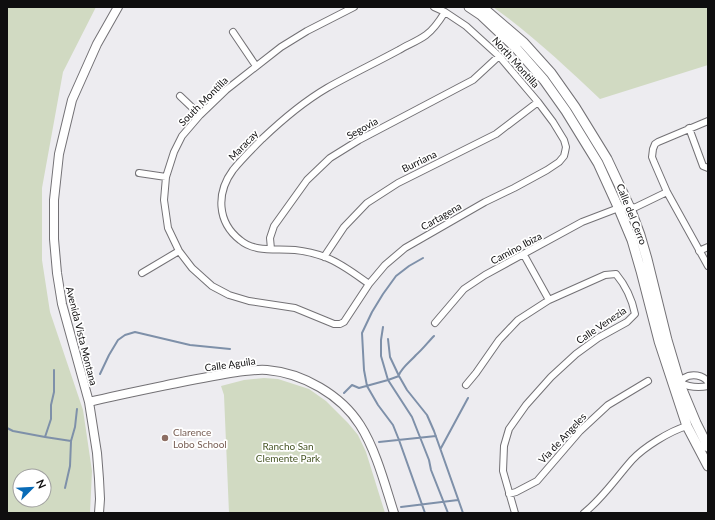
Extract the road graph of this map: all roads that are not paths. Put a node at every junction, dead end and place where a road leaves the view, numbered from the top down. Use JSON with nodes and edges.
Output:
{"nodes":[{"id":1,"x":118,"y":7,"type":"edge"},
{"id":2,"x":354,"y":7,"type":"edge"},
{"id":3,"x":434,"y":7,"type":"edge"},
{"id":4,"x":469,"y":7,"type":"edge"},
{"id":5,"x":482,"y":7,"type":"edge"},
{"id":6,"x":445,"y":12,"type":"junction"},
{"id":7,"x":233,"y":32,"type":"dead end"},
{"id":8,"x":499,"y":56,"type":"junction"},
{"id":9,"x":256,"y":66,"type":"junction"},
{"id":10,"x":180,"y":96,"type":"dead end"},
{"id":11,"x":538,"y":102,"type":"junction"},
{"id":12,"x":200,"y":115,"type":"junction"},
{"id":13,"x":708,"y":121,"type":"edge"},
{"id":14,"x":689,"y":128,"type":"junction"},
{"id":15,"x":566,"y":147,"type":"joint"},
{"id":16,"x":708,"y":168,"type":"edge"},
{"id":17,"x":139,"y":173,"type":"dead end"},
{"id":18,"x":166,"y":177,"type":"junction"},
{"id":19,"x":667,"y":192,"type":"junction"},
{"id":20,"x":630,"y":208,"type":"junction"},
{"id":21,"x":619,"y":209,"type":"junction"},
{"id":22,"x":708,"y":247,"type":"edge"},
{"id":23,"x":270,"y":249,"type":"junction"},
{"id":24,"x":179,"y":251,"type":"junction"},
{"id":25,"x":699,"y":251,"type":"junction"},
{"id":26,"x":524,"y":255,"type":"junction"},
{"id":27,"x":324,"y":257,"type":"junction"},
{"id":28,"x":708,"y":266,"type":"edge"},
{"id":29,"x":142,"y":273,"type":"dead end"},
{"id":30,"x":369,"y":284,"type":"junction"},
{"id":31,"x":549,"y":300,"type":"junction"},
{"id":32,"x":342,"y":323,"type":"joint"},
{"id":33,"x":435,"y":323,"type":"dead end"},
{"id":34,"x":648,"y":381,"type":"dead end"},
{"id":35,"x":708,"y":382,"type":"edge"},
{"id":36,"x":676,"y":384,"type":"junction"},
{"id":37,"x":466,"y":385,"type":"dead end"},
{"id":38,"x":708,"y":386,"type":"edge"},
{"id":39,"x":88,"y":402,"type":"junction"},
{"id":40,"x":692,"y":424,"type":"junction"},
{"id":41,"x":708,"y":447,"type":"edge"},
{"id":42,"x":708,"y":466,"type":"edge"},
{"id":43,"x":509,"y":494,"type":"junction"},
{"id":44,"x":99,"y":513,"type":"edge"},
{"id":45,"x":394,"y":513,"type":"edge"},
{"id":46,"x":515,"y":513,"type":"edge"},
{"id":47,"x":584,"y":513,"type":"edge"}],
"edges":[{"from":1,"to":39,"type":"street","name":"Avenida Vista Montana"},
{"from":2,"to":9,"type":"street","name":"South Montilla"},
{"from":3,"to":6,"type":"street","name":"North Montilla"},
{"from":4,"to":21,"type":"main road","name":"Calle del Cerro"},
{"from":5,"to":20,"type":"main road","name":"Calle del Cerro"},
{"from":6,"to":8,"type":"street","name":"North Montilla"},
{"from":6,"to":23,"type":"street","name":"Maracay"},
{"from":7,"to":9,"type":"street"},
{"from":8,"to":11,"type":"street","name":"North Montilla"},
{"from":8,"to":23,"type":"street","name":"Segovia"},
{"from":9,"to":12,"type":"street","name":"South Montilla"},
{"from":10,"to":12,"type":"street"},
{"from":11,"to":15,"type":"street","name":"North Montilla"},
{"from":11,"to":27,"type":"street","name":"Burriana"},
{"from":12,"to":18,"type":"street","name":"South Montilla"},
{"from":13,"to":14,"type":"street"},
{"from":14,"to":16,"type":"street"},
{"from":14,"to":19,"type":"street"},
{"from":15,"to":30,"type":"street","name":"Cartagena"},
{"from":17,"to":18,"type":"street"},
{"from":18,"to":24,"type":"street","name":"South Montilla"},
{"from":19,"to":20,"type":"street","name":"Camino Ibiza"},
{"from":19,"to":25,"type":"street"},
{"from":20,"to":21,"type":"street","name":"Camino Ibiza"},
{"from":20,"to":36,"type":"main road","name":"Calle del Cerro"},
{"from":21,"to":26,"type":"street","name":"Camino Ibiza"},
{"from":21,"to":36,"type":"main road","name":"Calle del Cerro"},
{"from":22,"to":25,"type":"street"},
{"from":23,"to":27,"type":"street","name":"Maracay"},
{"from":24,"to":29,"type":"street"},
{"from":24,"to":32,"type":"street","name":"South Montilla"},
{"from":25,"to":28,"type":"street"},
{"from":26,"to":31,"type":"street"},
{"from":26,"to":33,"type":"street","name":"Camino Ibiza"},
{"from":27,"to":30,"type":"street","name":"Maracay"},
{"from":30,"to":32,"type":"street","name":"Cartagena"},
{"from":31,"to":37,"type":"street","name":"Calle Venezia"},
{"from":31,"to":43,"type":"street","name":"Calle Venezia"},
{"from":34,"to":43,"type":"street","name":"Via de Angeles"},
{"from":35,"to":36,"type":"street"},
{"from":36,"to":38,"type":"street"},
{"from":36,"to":40,"type":"main road","name":"Calle del Cerro"},
{"from":39,"to":44,"type":"street","name":"Avenida Vista Montana"},
{"from":39,"to":45,"type":"street","name":"Calle Aguila"},
{"from":40,"to":41,"type":"main road","name":"Calle del Cerro"},
{"from":40,"to":42,"type":"main road","name":"Calle del Cerro"},
{"from":40,"to":47,"type":"street"},
{"from":43,"to":46,"type":"street","name":"Calle Venezia"}]}
